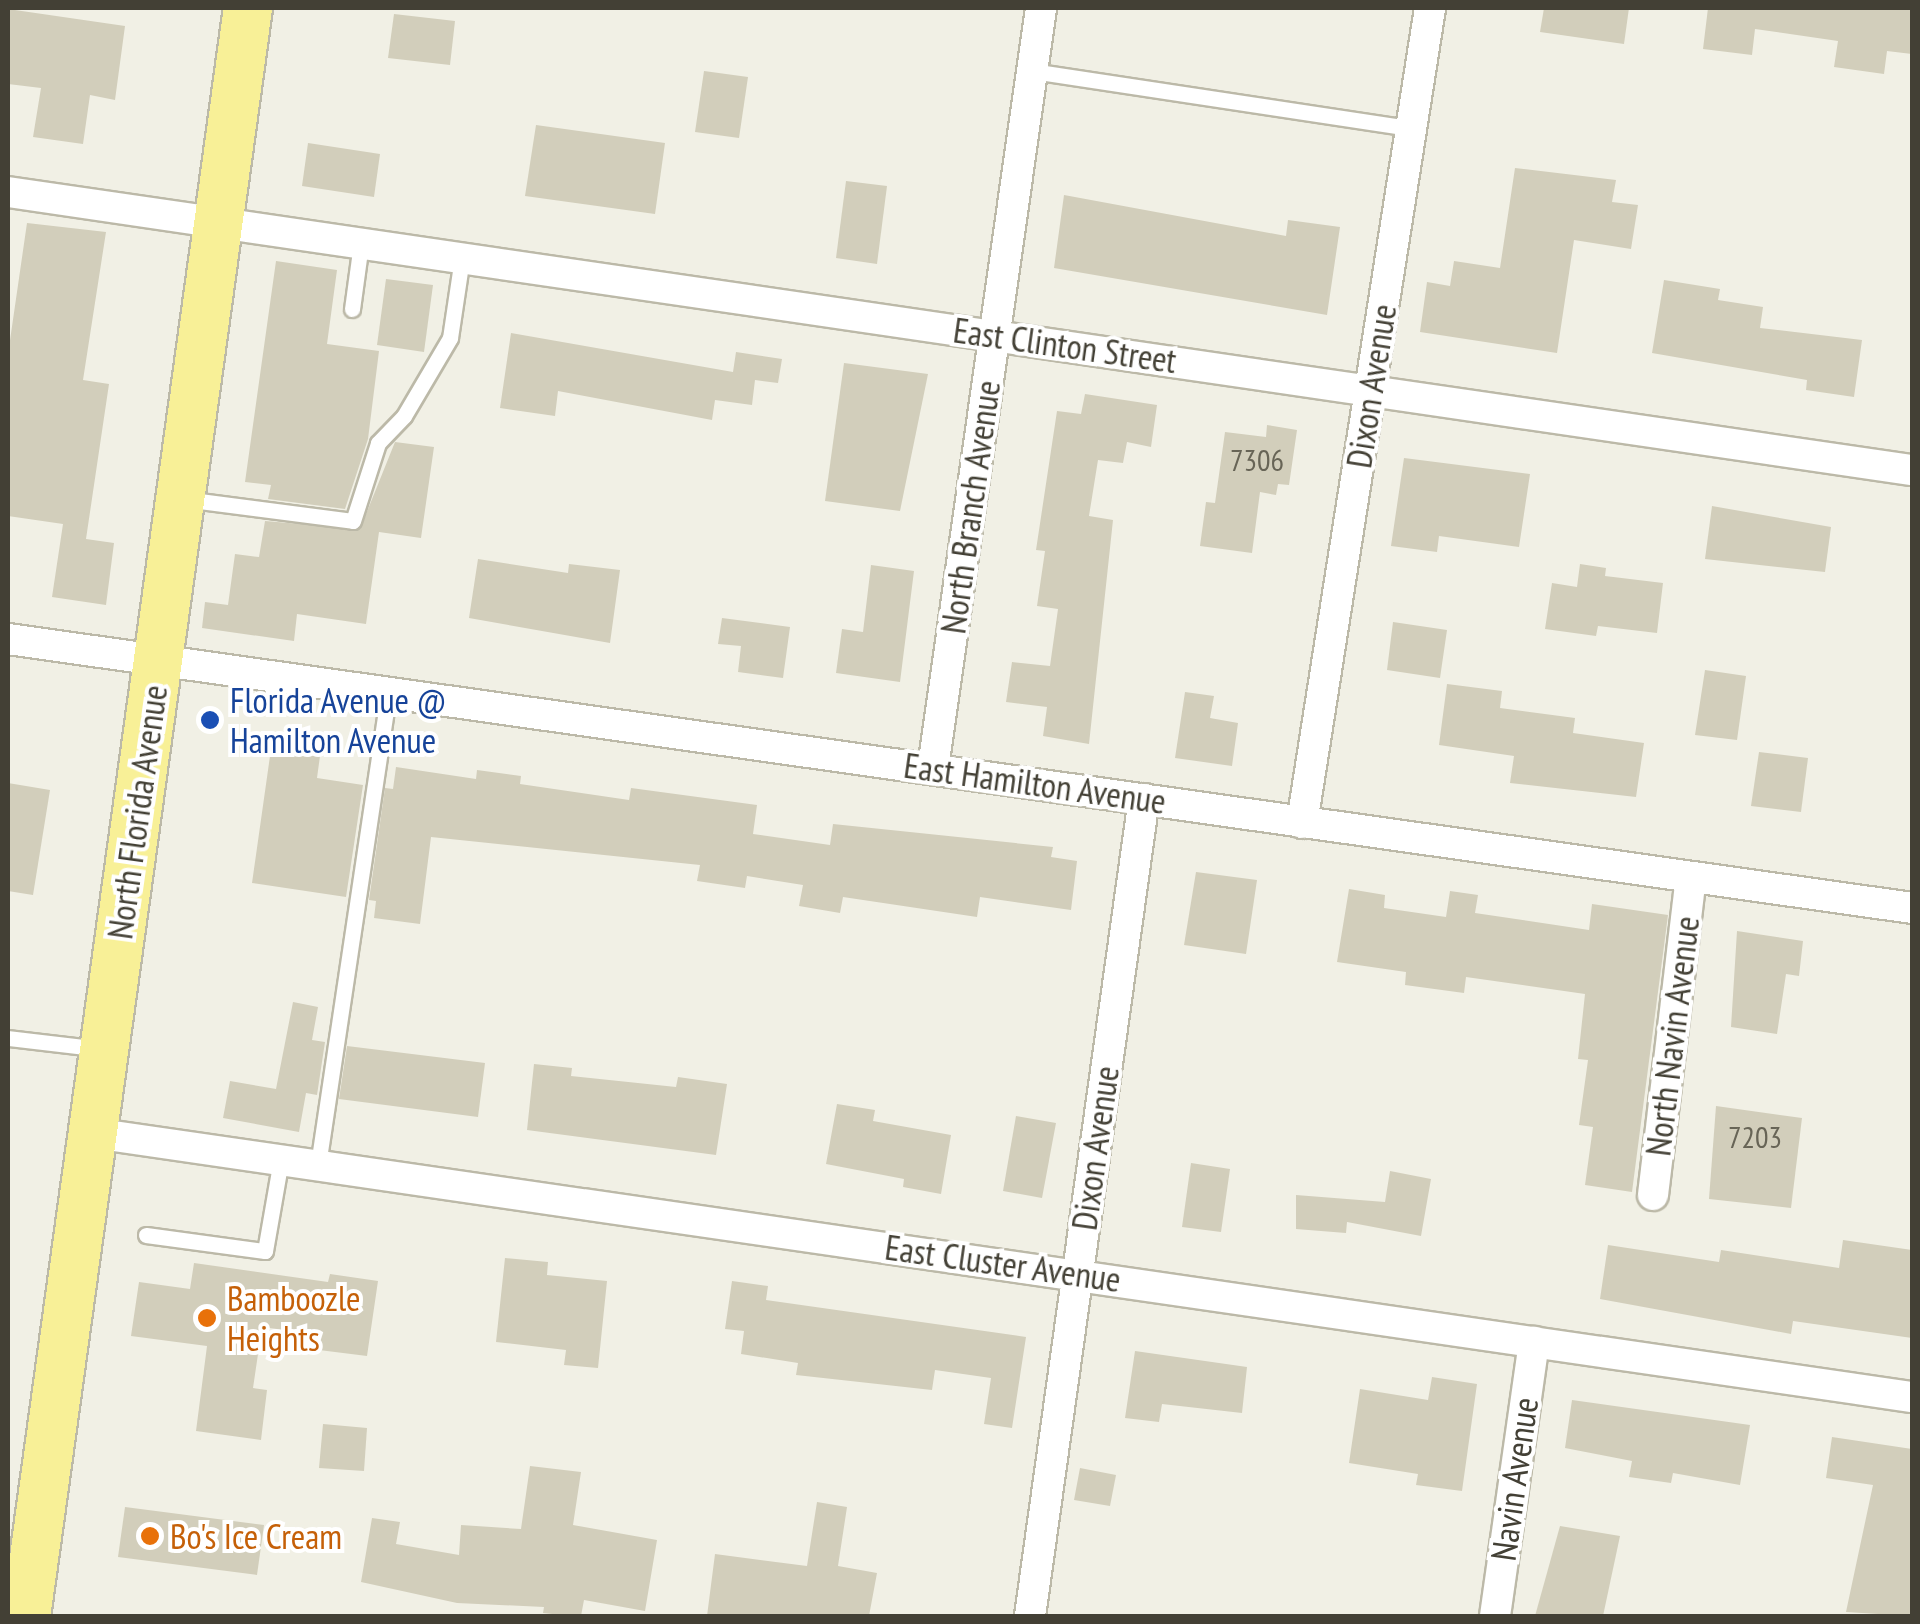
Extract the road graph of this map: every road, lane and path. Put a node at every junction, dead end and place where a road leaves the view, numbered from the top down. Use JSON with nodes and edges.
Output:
{"nodes":[{"id":1,"x":248,"y":8,"type":"edge"},
{"id":2,"x":1041,"y":8,"type":"edge"},
{"id":3,"x":1430,"y":8,"type":"edge"},
{"id":4,"x":1032,"y":71,"type":"junction"},
{"id":5,"x":1411,"y":128,"type":"junction"},
{"id":6,"x":8,"y":192,"type":"edge"},
{"id":7,"x":218,"y":222,"type":"junction"},
{"id":8,"x":361,"y":243,"type":"junction"},
{"id":9,"x":462,"y":258,"type":"junction"},
{"id":10,"x":352,"y":309,"type":"dead end"},
{"id":11,"x":994,"y":335,"type":"junction"},
{"id":12,"x":1371,"y":389,"type":"junction"},
{"id":13,"x":1912,"y":470,"type":"edge"},
{"id":14,"x":180,"y":498,"type":"junction"},
{"id":15,"x":8,"y":639,"type":"edge"},
{"id":16,"x":157,"y":660,"type":"junction"},
{"id":17,"x":388,"y":694,"type":"junction"},
{"id":18,"x":933,"y":768,"type":"junction"},
{"id":19,"x":1144,"y":799,"type":"junction"},
{"id":20,"x":1302,"y":822,"type":"junction"},
{"id":21,"x":1691,"y":877,"type":"junction"},
{"id":22,"x":1912,"y":908,"type":"edge"},
{"id":23,"x":8,"y":1038,"type":"edge"},
{"id":24,"x":104,"y":1050,"type":"junction"},
{"id":25,"x":94,"y":1132,"type":"junction"},
{"id":26,"x":281,"y":1159,"type":"junction"},
{"id":27,"x":318,"y":1165,"type":"junction"},
{"id":28,"x":1654,"y":1195,"type":"dead end"},
{"id":29,"x":146,"y":1235,"type":"dead end"},
{"id":30,"x":1078,"y":1273,"type":"junction"},
{"id":31,"x":1534,"y":1342,"type":"junction"},
{"id":32,"x":1912,"y":1396,"type":"edge"},
{"id":33,"x":26,"y":1616,"type":"edge"},
{"id":34,"x":1030,"y":1616,"type":"edge"},
{"id":35,"x":1495,"y":1616,"type":"edge"}],
"edges":[{"from":1,"to":7,"type":"main road","name":"North Florida Avenue"},
{"from":2,"to":4,"type":"street","name":"North Branch Avenue"},
{"from":3,"to":5,"type":"street","name":"Dixon Avenue"},
{"from":4,"to":5,"type":"lane"},
{"from":4,"to":11,"type":"street","name":"North Branch Avenue"},
{"from":5,"to":12,"type":"street","name":"Dixon Avenue"},
{"from":6,"to":7,"type":"street","name":"East Clinton Street"},
{"from":7,"to":8,"type":"street","name":"East Clinton Street"},
{"from":7,"to":14,"type":"main road","name":"North Florida Avenue"},
{"from":8,"to":9,"type":"street","name":"East Clinton Street"},
{"from":8,"to":10,"type":"lane"},
{"from":9,"to":11,"type":"street","name":"East Clinton Street"},
{"from":9,"to":14,"type":"lane"},
{"from":11,"to":12,"type":"street","name":"East Clinton Street"},
{"from":11,"to":18,"type":"street","name":"North Branch Avenue"},
{"from":12,"to":13,"type":"street","name":"East Clinton Street"},
{"from":12,"to":20,"type":"street","name":"Dixon Avenue"},
{"from":14,"to":16,"type":"main road","name":"North Florida Avenue"},
{"from":15,"to":16,"type":"street","name":"East Hamilton Avenue"},
{"from":16,"to":17,"type":"street","name":"East Hamilton Avenue"},
{"from":16,"to":24,"type":"main road","name":"North Florida Avenue"},
{"from":17,"to":18,"type":"street","name":"East Hamilton Avenue"},
{"from":17,"to":27,"type":"lane"},
{"from":18,"to":19,"type":"street","name":"East Hamilton Avenue"},
{"from":19,"to":20,"type":"street","name":"East Hamilton Avenue"},
{"from":19,"to":30,"type":"street","name":"Dixon Avenue"},
{"from":20,"to":21,"type":"street","name":"East Hamilton Avenue"},
{"from":21,"to":22,"type":"street","name":"East Hamilton Avenue"},
{"from":21,"to":28,"type":"street","name":"North Navin Avenue"},
{"from":23,"to":24,"type":"lane"},
{"from":24,"to":25,"type":"main road","name":"North Florida Avenue"},
{"from":25,"to":26,"type":"street","name":"East Cluster Avenue"},
{"from":25,"to":33,"type":"main road","name":"North Florida Avenue"},
{"from":26,"to":27,"type":"street","name":"East Cluster Avenue"},
{"from":26,"to":29,"type":"lane"},
{"from":27,"to":30,"type":"street","name":"East Cluster Avenue"},
{"from":30,"to":31,"type":"street","name":"East Cluster Avenue"},
{"from":30,"to":34,"type":"street","name":"Dixon Avenue"},
{"from":31,"to":32,"type":"street","name":"East Cluster Avenue"},
{"from":31,"to":35,"type":"street","name":"Navin Avenue"}]}
